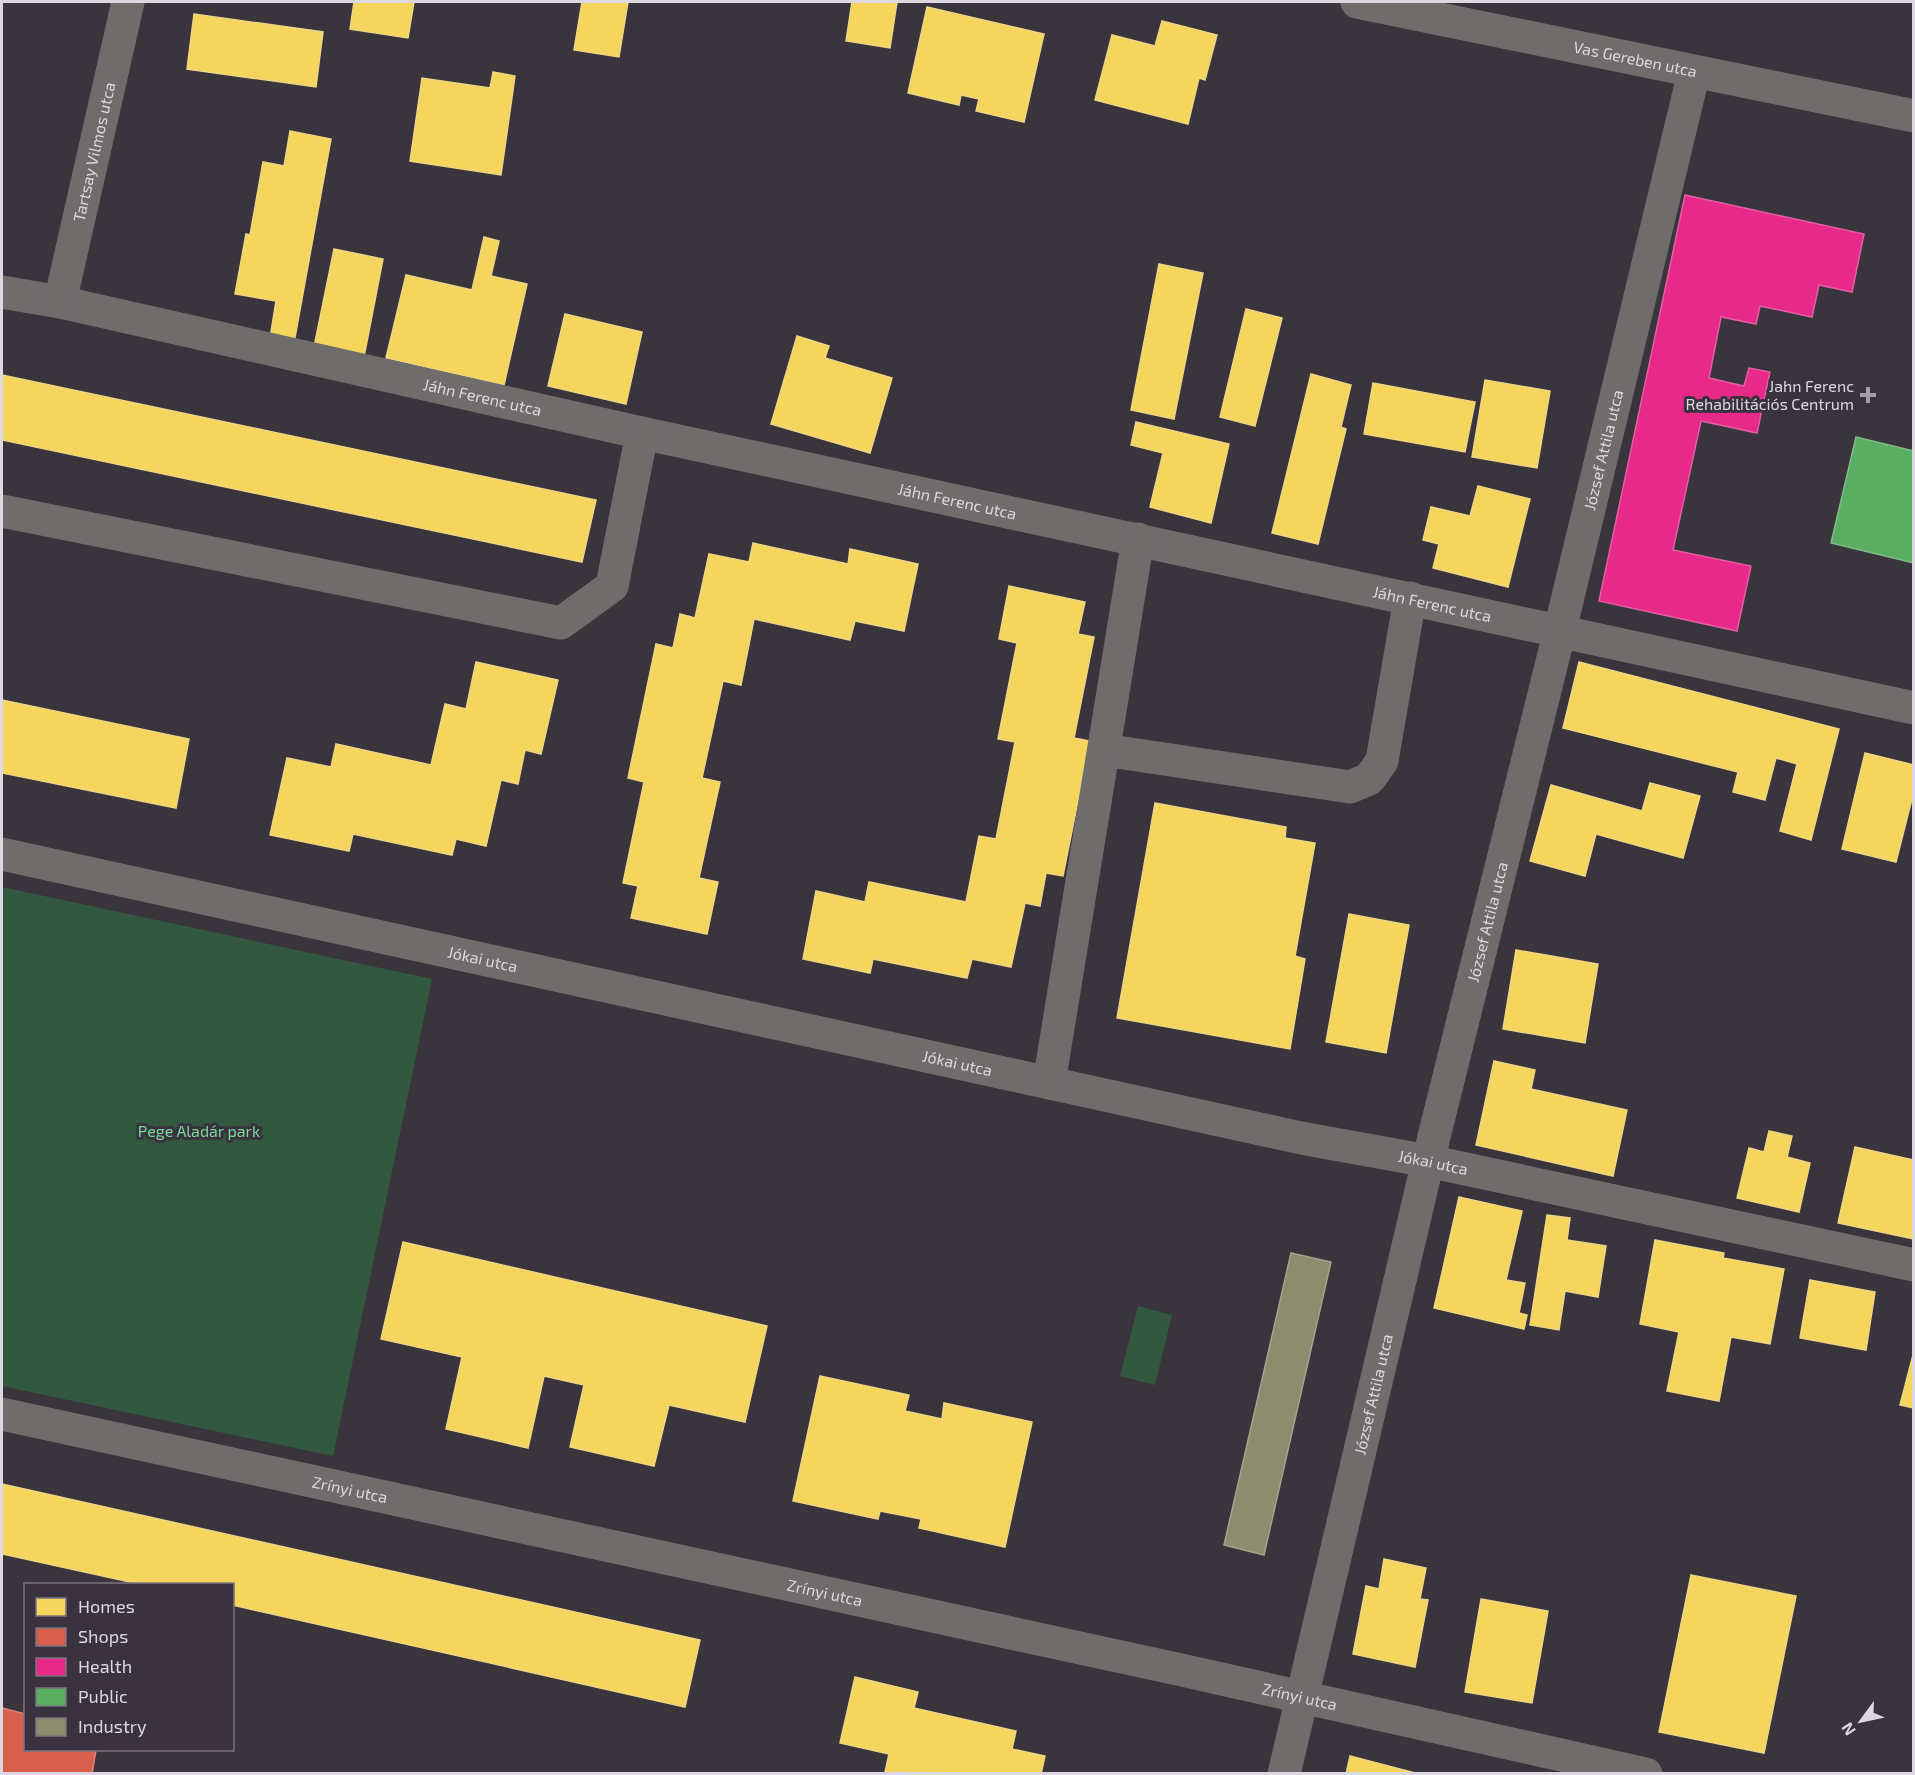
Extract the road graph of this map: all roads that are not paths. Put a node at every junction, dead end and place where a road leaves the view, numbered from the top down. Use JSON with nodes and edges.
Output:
{"nodes":[{"id":1,"x":128,"y":2,"type":"edge"},
{"id":2,"x":1356,"y":2,"type":"edge"},
{"id":3,"x":1694,"y":72,"type":"junction"},
{"id":4,"x":1914,"y":116,"type":"edge"},
{"id":5,"x":2,"y":292,"type":"edge"},
{"id":6,"x":60,"y":302,"type":"junction"},
{"id":7,"x":642,"y":433,"type":"junction"},
{"id":8,"x":2,"y":511,"type":"edge"},
{"id":9,"x":1138,"y":539,"type":"junction"},
{"id":10,"x":1410,"y":598,"type":"junction"},
{"id":11,"x":1560,"y":630,"type":"junction"},
{"id":12,"x":1914,"y":708,"type":"edge"},
{"id":13,"x":1104,"y":750,"type":"junction"},
{"id":14,"x":2,"y":854,"type":"edge"},
{"id":15,"x":1049,"y":1083,"type":"junction"},
{"id":16,"x":1428,"y":1161,"type":"junction"},
{"id":17,"x":1914,"y":1265,"type":"edge"},
{"id":18,"x":2,"y":1414,"type":"edge"},
{"id":19,"x":1304,"y":1696,"type":"junction"},
{"id":20,"x":1284,"y":1773,"type":"edge"},
{"id":21,"x":1646,"y":1773,"type":"edge"}],
"edges":[{"from":1,"to":6,"type":"street","name":"Tartsay Vilmos utca"},
{"from":2,"to":3,"type":"street","name":"Vas Gereben utca"},
{"from":3,"to":4,"type":"street","name":"Vas Gereben utca"},
{"from":3,"to":11,"type":"street","name":"József Attila utca"},
{"from":5,"to":6,"type":"street","name":"Jáhn Ferenc utca"},
{"from":6,"to":7,"type":"street","name":"Jáhn Ferenc utca"},
{"from":7,"to":8,"type":"street"},
{"from":7,"to":9,"type":"street","name":"Jáhn Ferenc utca"},
{"from":9,"to":10,"type":"street","name":"Jáhn Ferenc utca"},
{"from":9,"to":13,"type":"street"},
{"from":10,"to":11,"type":"street","name":"Jáhn Ferenc utca"},
{"from":10,"to":13,"type":"street"},
{"from":11,"to":12,"type":"street","name":"Jáhn Ferenc utca"},
{"from":11,"to":16,"type":"street","name":"József Attila utca"},
{"from":13,"to":15,"type":"street"},
{"from":14,"to":15,"type":"street","name":"Jókai utca"},
{"from":15,"to":16,"type":"street","name":"Jókai utca"},
{"from":16,"to":17,"type":"street","name":"Jókai utca"},
{"from":16,"to":19,"type":"street","name":"József Attila utca"},
{"from":18,"to":19,"type":"street","name":"Zrínyi utca"},
{"from":19,"to":20,"type":"street","name":"József Attila utca"},
{"from":19,"to":21,"type":"street","name":"Zrínyi utca"}]}
